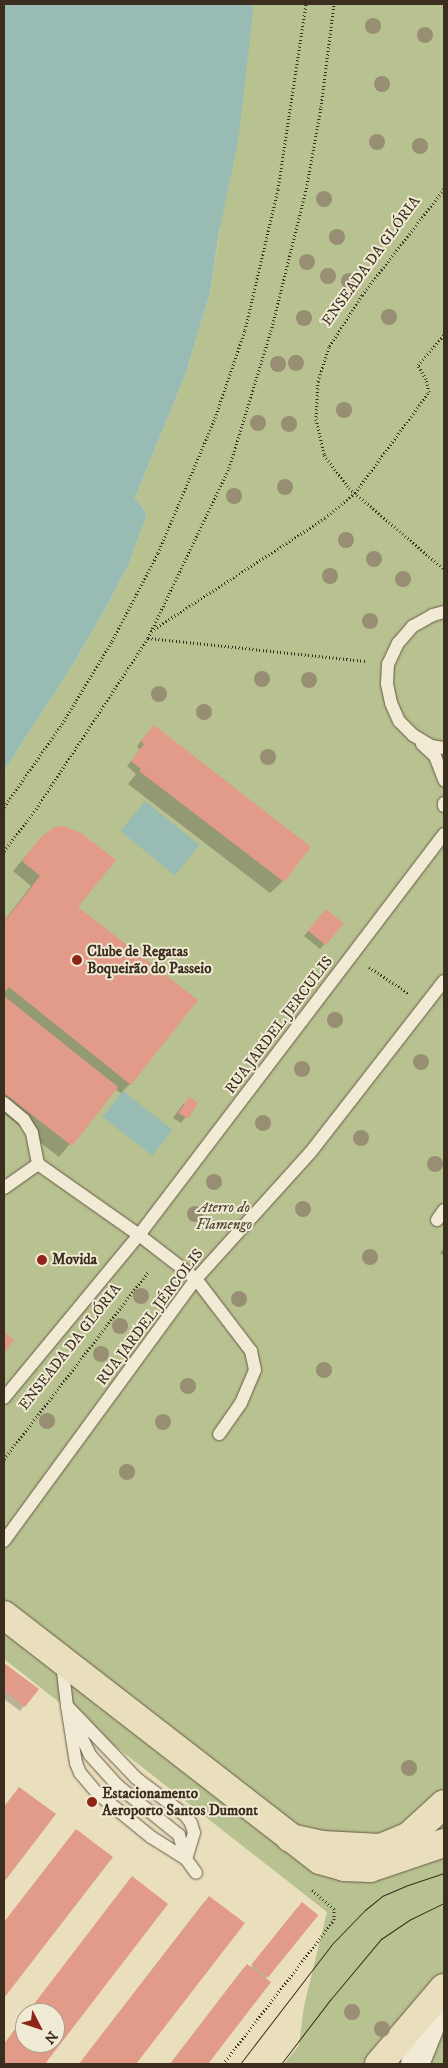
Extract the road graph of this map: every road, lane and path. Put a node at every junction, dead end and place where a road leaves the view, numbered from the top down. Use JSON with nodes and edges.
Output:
{"nodes":[{"id":1,"x":306,"y":4,"type":"edge"},
{"id":2,"x":334,"y":4,"type":"edge"},
{"id":3,"x":444,"y":189,"type":"edge"},
{"id":4,"x":444,"y":335,"type":"edge"},
{"id":5,"x":355,"y":493,"type":"junction"},
{"id":6,"x":444,"y":569,"type":"edge"},
{"id":7,"x":444,"y":612,"type":"edge"},
{"id":8,"x":151,"y":632,"type":"junction"},
{"id":9,"x":148,"y":638,"type":"junction"},
{"id":10,"x":388,"y":664,"type":"junction"},
{"id":11,"x":413,"y":735,"type":"junction"},
{"id":12,"x":444,"y":748,"type":"edge"},
{"id":13,"x":444,"y":780,"type":"edge"},
{"id":14,"x":4,"y":808,"type":"edge"},
{"id":15,"x":444,"y":834,"type":"edge"},
{"id":16,"x":4,"y":852,"type":"edge"},
{"id":17,"x":352,"y":956,"type":"junction"},
{"id":18,"x":444,"y":981,"type":"edge"},
{"id":19,"x":426,"y":1005,"type":"junction"},
{"id":20,"x":4,"y":1103,"type":"edge"},
{"id":21,"x":38,"y":1164,"type":"junction"},
{"id":22,"x":4,"y":1188,"type":"edge"},
{"id":23,"x":139,"y":1235,"type":"junction"},
{"id":24,"x":162,"y":1254,"type":"junction"},
{"id":25,"x":196,"y":1279,"type":"junction"},
{"id":26,"x":4,"y":1398,"type":"edge"},
{"id":27,"x":219,"y":1434,"type":"dead end"},
{"id":28,"x":4,"y":1459,"type":"edge"},
{"id":29,"x":4,"y":1541,"type":"edge"},
{"id":30,"x":4,"y":1615,"type":"edge"},
{"id":31,"x":62,"y":1662,"type":"junction"},
{"id":32,"x":67,"y":1706,"type":"junction"},
{"id":33,"x":444,"y":1804,"type":"edge"},
{"id":34,"x":290,"y":1838,"type":"junction"},
{"id":35,"x":444,"y":1843,"type":"edge"},
{"id":36,"x":186,"y":1859,"type":"junction"},
{"id":37,"x":196,"y":1873,"type":"dead end"},
{"id":38,"x":306,"y":1885,"type":"dead end"},
{"id":39,"x":444,"y":1990,"type":"edge"},
{"id":40,"x":222,"y":2064,"type":"edge"},
{"id":41,"x":379,"y":2064,"type":"edge"},
{"id":42,"x":415,"y":2064,"type":"edge"}],
"edges":[{"from":1,"to":14,"type":"path"},
{"from":2,"to":8,"type":"path"},
{"from":3,"to":5,"type":"path","name":"ENSEADA DA GLÓRIA"},
{"from":4,"to":5,"type":"path"},
{"from":5,"to":6,"type":"path","name":"ENSEADA DA GLÓRIA"},
{"from":5,"to":8,"type":"path"},
{"from":7,"to":10,"type":"lane"},
{"from":8,"to":9,"type":"path"},
{"from":9,"to":10,"type":"path"},
{"from":9,"to":16,"type":"path"},
{"from":10,"to":11,"type":"lane"},
{"from":11,"to":12,"type":"lane"},
{"from":11,"to":13,"type":"lane"},
{"from":15,"to":17,"type":"lane","name":"RUA JARDEL JERCULIS"},
{"from":17,"to":19,"type":"path"},
{"from":17,"to":23,"type":"lane","name":"RUA JARDEL JERCULIS"},
{"from":18,"to":19,"type":"lane","name":"RUA JARDEL JÉRCOLIS"},
{"from":19,"to":25,"type":"lane","name":"RUA JARDEL JÉRCOLIS"},
{"from":20,"to":21,"type":"lane"},
{"from":21,"to":22,"type":"lane"},
{"from":21,"to":23,"type":"lane"},
{"from":23,"to":24,"type":"lane"},
{"from":23,"to":26,"type":"lane","name":"RUA JARDEL JERCULIS"},
{"from":24,"to":25,"type":"lane"},
{"from":24,"to":28,"type":"path","name":"ENSEADA DA GLÓRIA"},
{"from":25,"to":27,"type":"lane"},
{"from":25,"to":29,"type":"lane","name":"RUA JARDEL JÉRCOLIS"},
{"from":30,"to":31,"type":"main road"},
{"from":31,"to":32,"type":"lane"},
{"from":31,"to":34,"type":"main road"},
{"from":32,"to":36,"type":"lane"},
{"from":32,"to":36,"type":"lane"},
{"from":32,"to":36,"type":"lane"},
{"from":33,"to":34,"type":"main road"},
{"from":34,"to":35,"type":"main road"},
{"from":36,"to":37,"type":"lane"},
{"from":38,"to":40,"type":"path"},
{"from":39,"to":41,"type":"main road"},
{"from":39,"to":42,"type":"street"}]}
